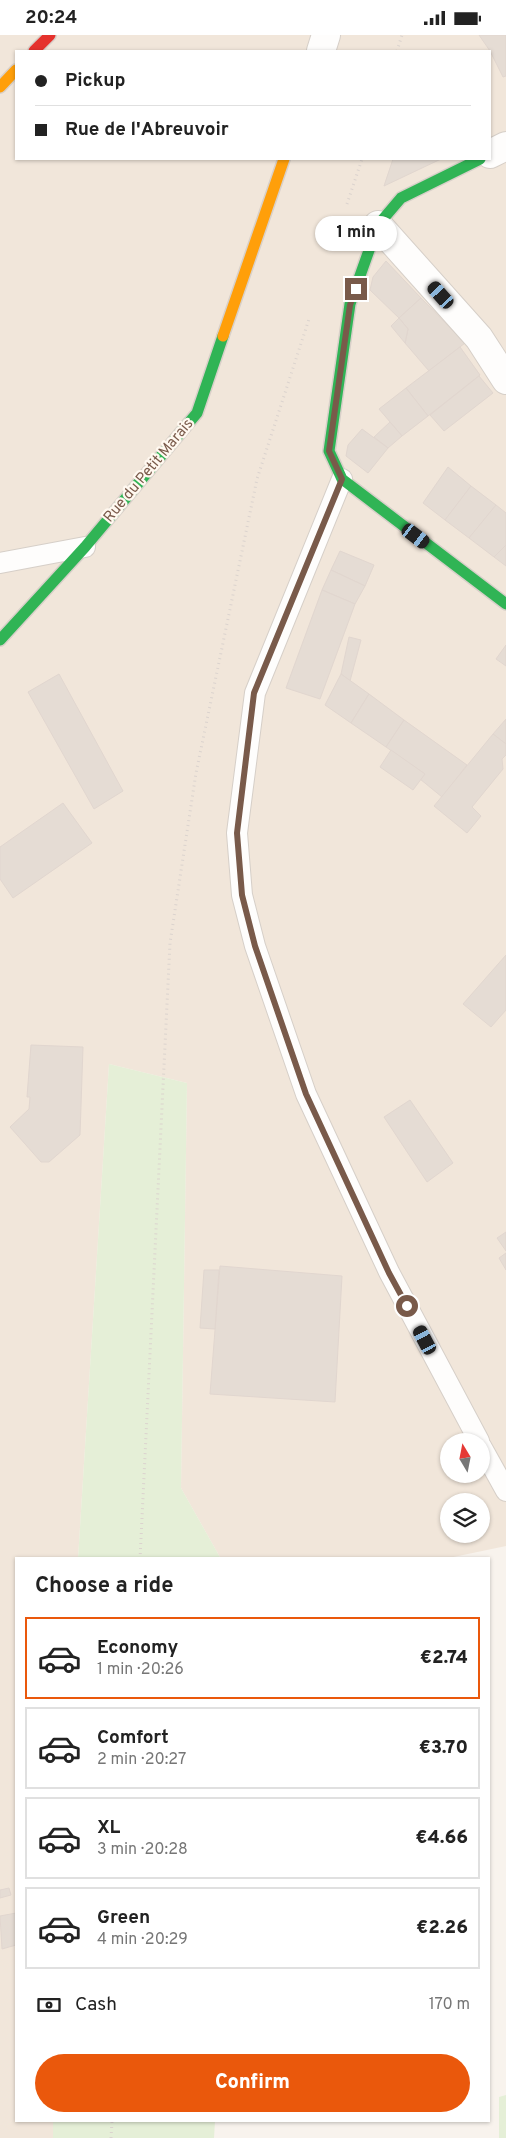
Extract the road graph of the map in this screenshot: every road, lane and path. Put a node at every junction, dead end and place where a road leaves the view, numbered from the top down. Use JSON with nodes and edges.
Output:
{"nodes":[{"id":1,"x":50,"y":35,"type":"edge"},
{"id":2,"x":326,"y":35,"type":"edge"},
{"id":3,"x":402,"y":35,"type":"edge"},
{"id":4,"x":35,"y":50,"type":"edge"},
{"id":5,"x":321,"y":50,"type":"edge"},
{"id":6,"x":397,"y":50,"type":"edge"},
{"id":7,"x":15,"y":71,"type":"edge"},
{"id":8,"x":0,"y":87,"type":"edge"},
{"id":9,"x":506,"y":146,"type":"edge"},
{"id":10,"x":491,"y":154,"type":"edge"},
{"id":11,"x":284,"y":160,"type":"edge"},
{"id":12,"x":478,"y":160,"type":"edge"},
{"id":13,"x":378,"y":225,"type":"junction"},
{"id":14,"x":506,"y":380,"type":"edge"},
{"id":15,"x":342,"y":479,"type":"junction"},
{"id":16,"x":85,"y":547,"type":"junction"},
{"id":17,"x":0,"y":563,"type":"edge"},
{"id":18,"x":506,"y":604,"type":"edge"},
{"id":19,"x":0,"y":640,"type":"edge"},
{"id":20,"x":475,"y":1433,"type":"edge"},
{"id":21,"x":490,"y":1462,"type":"edge"},
{"id":22,"x":506,"y":1491,"type":"edge"},
{"id":23,"x":112,"y":2122,"type":"edge"},
{"id":24,"x":111,"y":2138,"type":"edge"}],
"edges":[{"from":1,"to":4,"type":"street"},
{"from":2,"to":5,"type":"street"},
{"from":3,"to":6,"type":"path"},
{"from":7,"to":8,"type":"street"},
{"from":9,"to":10,"type":"street"},
{"from":11,"to":16,"type":"street","name":"Rue du Petit Marais"},
{"from":12,"to":13,"type":"street"},
{"from":13,"to":14,"type":"street"},
{"from":13,"to":15,"type":"street"},
{"from":15,"to":18,"type":"street"},
{"from":15,"to":20,"type":"lane"},
{"from":16,"to":17,"type":"lane"},
{"from":16,"to":19,"type":"street","name":"Rue du Petit Marais"},
{"from":21,"to":22,"type":"lane"},
{"from":23,"to":24,"type":"path"}]}
